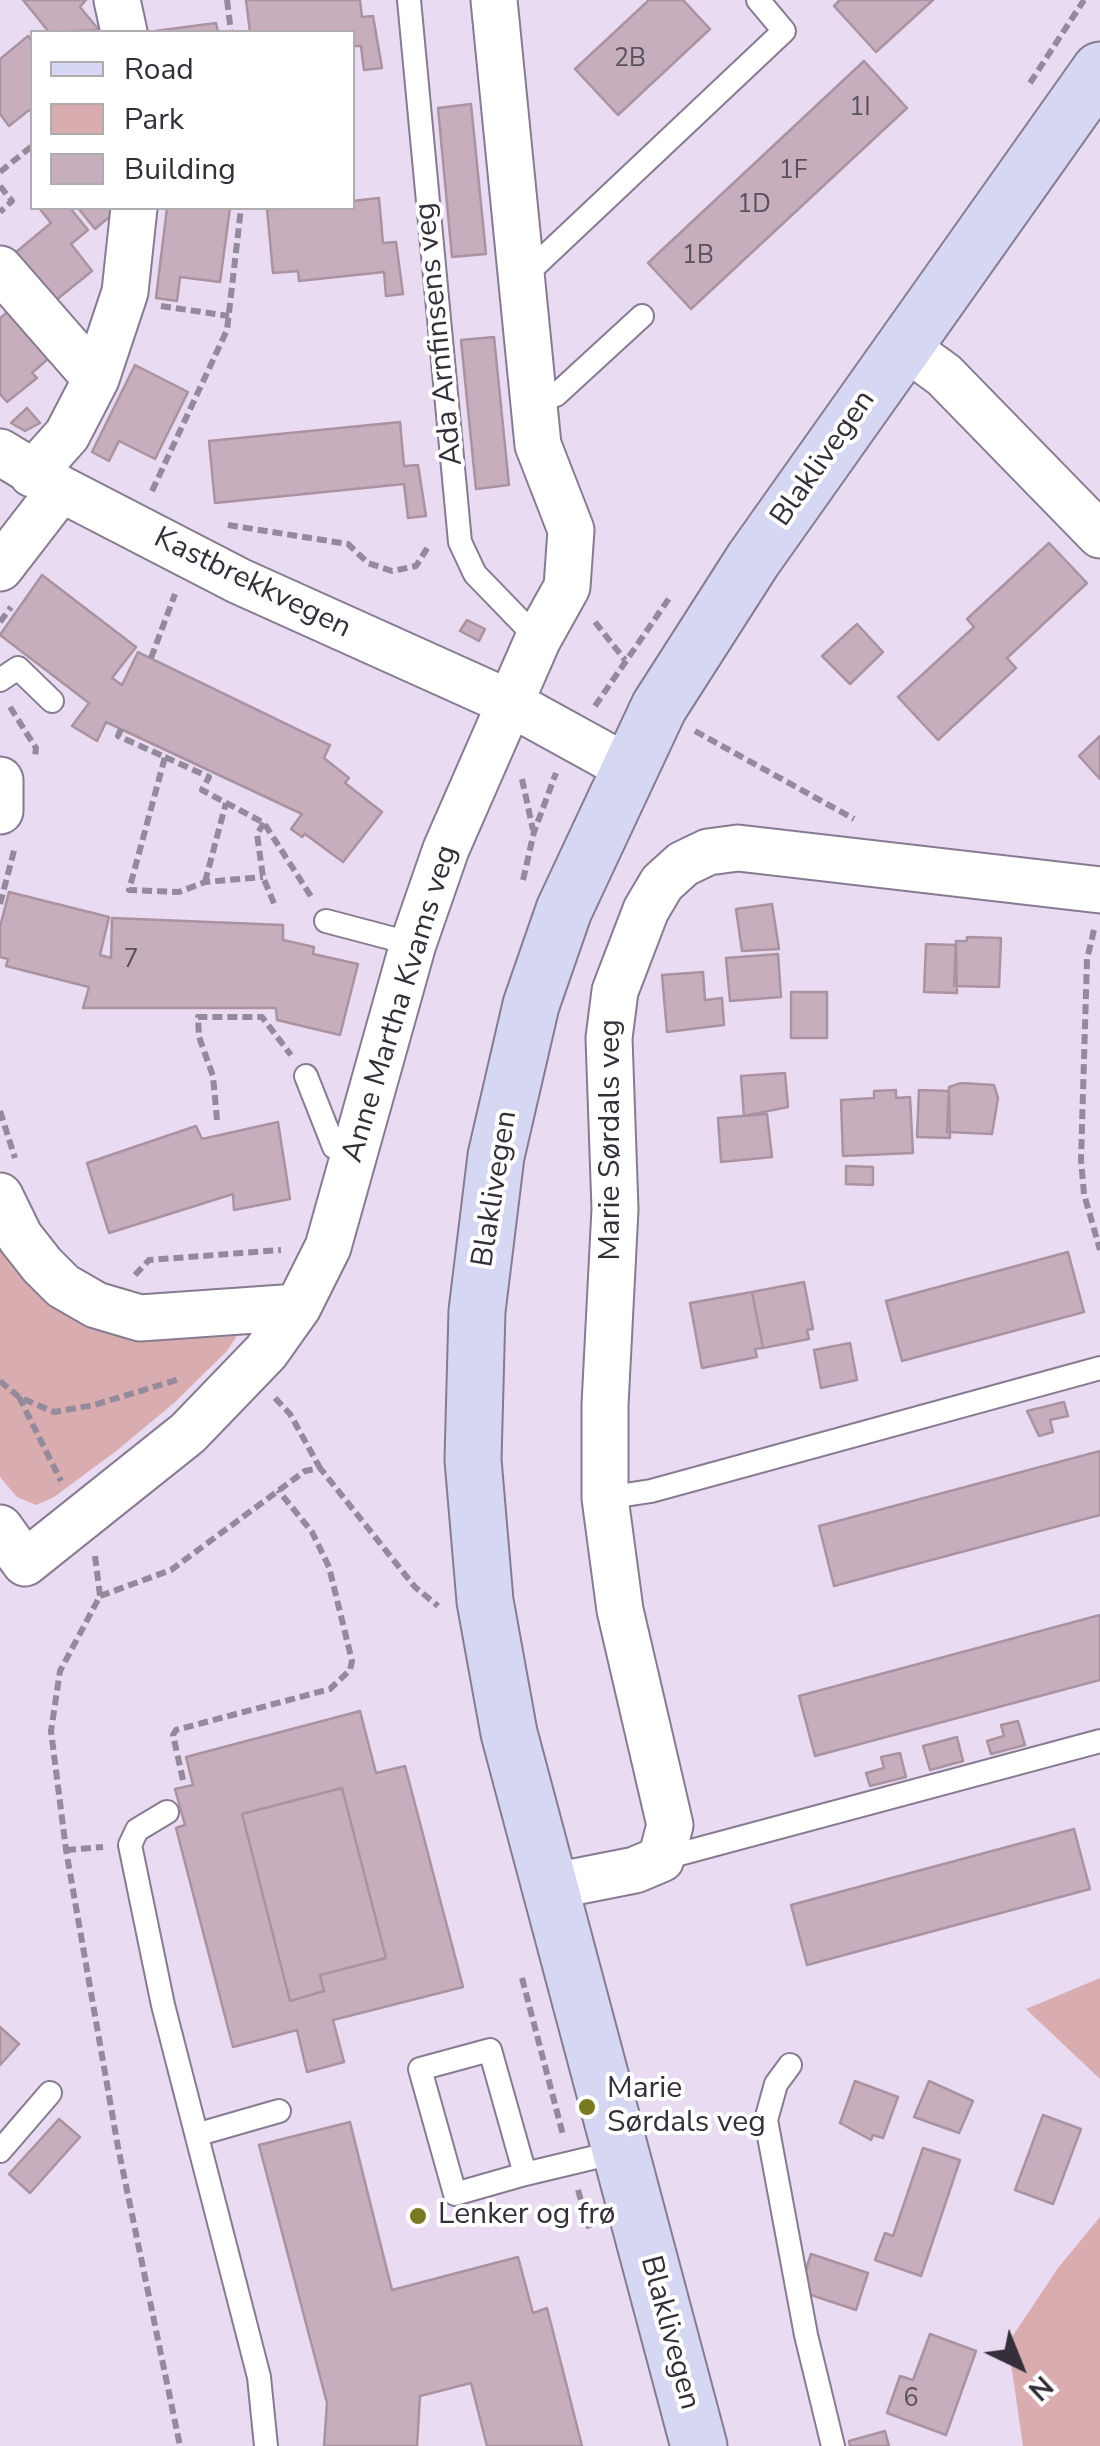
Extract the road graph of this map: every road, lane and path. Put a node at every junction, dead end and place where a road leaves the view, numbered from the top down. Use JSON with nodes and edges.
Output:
{"nodes":[{"id":1,"x":117,"y":0,"type":"edge"},
{"id":2,"x":227,"y":0,"type":"edge"},
{"id":3,"x":409,"y":0,"type":"edge"},
{"id":4,"x":494,"y":0,"type":"edge"},
{"id":5,"x":758,"y":0,"type":"edge"},
{"id":6,"x":124,"y":30,"type":"edge"},
{"id":7,"x":231,"y":30,"type":"edge"},
{"id":8,"x":1100,"y":70,"type":"edge"},
{"id":9,"x":30,"y":148,"type":"edge"},
{"id":10,"x":0,"y":172,"type":"edge"},
{"id":11,"x":0,"y":186,"type":"edge"},
{"id":12,"x":134,"y":210,"type":"edge"},
{"id":13,"x":241,"y":210,"type":"edge"},
{"id":14,"x":0,"y":212,"type":"edge"},
{"id":15,"x":0,"y":269,"type":"edge"},
{"id":16,"x":520,"y":279,"type":"junction"},
{"id":17,"x":122,"y":300,"type":"junction"},
{"id":18,"x":229,"y":316,"type":"junction"},
{"id":19,"x":642,"y":316,"type":"dead end"},
{"id":20,"x":904,"y":346,"type":"junction"},
{"id":21,"x":96,"y":379,"type":"junction"},
{"id":22,"x":534,"y":400,"type":"junction"},
{"id":23,"x":31,"y":472,"type":"edge"},
{"id":24,"x":141,"y":487,"type":"dead end"},
{"id":25,"x":152,"y":491,"type":"junction"},
{"id":26,"x":170,"y":500,"type":"dead end"},
{"id":27,"x":456,"y":502,"type":"junction"},
{"id":28,"x":219,"y":522,"type":"dead end"},
{"id":29,"x":1100,"y":535,"type":"edge"},
{"id":30,"x":0,"y":568,"type":"edge"},
{"id":31,"x":180,"y":580,"type":"dead end"},
{"id":32,"x":538,"y":640,"type":"junction"},
{"id":33,"x":150,"y":658,"type":"dead end"},
{"id":34,"x":0,"y":680,"type":"edge"},
{"id":35,"x":52,"y":701,"type":"dead end"},
{"id":36,"x":510,"y":703,"type":"junction"},
{"id":37,"x":706,"y":715,"type":"dead end"},
{"id":38,"x":122,"y":729,"type":"dead end"},
{"id":39,"x":695,"y":731,"type":"junction"},
{"id":40,"x":575,"y":739,"type":"junction"},
{"id":41,"x":687,"y":748,"type":"dead end"},
{"id":42,"x":165,"y":758,"type":"junction"},
{"id":43,"x":519,"y":767,"type":"dead end"},
{"id":44,"x":628,"y":768,"type":"junction"},
{"id":45,"x":0,"y":780,"type":"edge"},
{"id":46,"x":226,"y":803,"type":"junction"},
{"id":47,"x":0,"y":812,"type":"edge"},
{"id":48,"x":856,"y":820,"type":"dead end"},
{"id":49,"x":264,"y":822,"type":"junction"},
{"id":50,"x":263,"y":877,"type":"junction"},
{"id":51,"x":206,"y":882,"type":"junction"},
{"id":52,"x":1098,"y":906,"type":"edge"},
{"id":53,"x":276,"y":908,"type":"dead end"},
{"id":54,"x":326,"y":920,"type":"joint"},
{"id":55,"x":413,"y":944,"type":"junction"},
{"id":56,"x":306,"y":1076,"type":"joint"},
{"id":57,"x":0,"y":1110,"type":"edge"},
{"id":58,"x":217,"y":1120,"type":"dead end"},
{"id":59,"x":355,"y":1156,"type":"junction"},
{"id":60,"x":9,"y":1181,"type":"edge"},
{"id":61,"x":283,"y":1250,"type":"dead end"},
{"id":62,"x":1100,"y":1250,"type":"edge"},
{"id":63,"x":128,"y":1282,"type":"dead end"},
{"id":64,"x":298,"y":1308,"type":"junction"},
{"id":65,"x":1100,"y":1368,"type":"edge"},
{"id":66,"x":250,"y":1370,"type":"junction"},
{"id":67,"x":187,"y":1376,"type":"dead end"},
{"id":68,"x":0,"y":1382,"type":"edge"},
{"id":69,"x":19,"y":1397,"type":"junction"},
{"id":70,"x":320,"y":1468,"type":"junction"},
{"id":71,"x":278,"y":1490,"type":"junction"},
{"id":72,"x":605,"y":1498,"type":"junction"},
{"id":73,"x":84,"y":1516,"type":"junction"},
{"id":74,"x":8,"y":1557,"type":"edge"},
{"id":75,"x":100,"y":1596,"type":"junction"},
{"id":76,"x":443,"y":1610,"type":"dead end"},
{"id":77,"x":1100,"y":1741,"type":"edge"},
{"id":78,"x":182,"y":1780,"type":"dead end"},
{"id":79,"x":167,"y":1812,"type":"dead end"},
{"id":80,"x":661,"y":1859,"type":"junction"},
{"id":81,"x":549,"y":1887,"type":"junction"},
{"id":82,"x":790,"y":2065,"type":"dead end"},
{"id":83,"x":50,"y":2093,"type":"dead end"},
{"id":84,"x":279,"y":2112,"type":"dead end"},
{"id":85,"x":198,"y":2134,"type":"junction"},
{"id":86,"x":0,"y":2151,"type":"edge"},
{"id":87,"x":621,"y":2151,"type":"junction"},
{"id":88,"x":525,"y":2174,"type":"junction"},
{"id":89,"x":180,"y":2446,"type":"edge"},
{"id":90,"x":266,"y":2446,"type":"edge"},
{"id":91,"x":699,"y":2446,"type":"edge"},
{"id":92,"x":832,"y":2446,"type":"edge"}],
"edges":[{"from":1,"to":6,"type":"street"},
{"from":2,"to":7,"type":"path"},
{"from":3,"to":27,"type":"lane","name":"Ada Arnfinsens veg"},
{"from":4,"to":16,"type":"street"},
{"from":5,"to":16,"type":"lane"},
{"from":8,"to":20,"type":"main road","name":"Blaklivegen"},
{"from":9,"to":10,"type":"path"},
{"from":11,"to":14,"type":"path"},
{"from":12,"to":17,"type":"street"},
{"from":13,"to":18,"type":"path"},
{"from":15,"to":21,"type":"street"},
{"from":16,"to":22,"type":"street"},
{"from":17,"to":18,"type":"path"},
{"from":17,"to":21,"type":"street"},
{"from":18,"to":25,"type":"path"},
{"from":19,"to":22,"type":"lane"},
{"from":20,"to":29,"type":"street"},
{"from":20,"to":44,"type":"main road","name":"Blaklivegen"},
{"from":21,"to":23,"type":"street"},
{"from":22,"to":32,"type":"street"},
{"from":23,"to":30,"type":"street"},
{"from":23,"to":36,"type":"street","name":"Kastbrekkvegen"},
{"from":24,"to":25,"type":"path"},
{"from":25,"to":26,"type":"path"},
{"from":27,"to":28,"type":"path"},
{"from":27,"to":32,"type":"lane","name":"Ada Arnfinsens veg"},
{"from":31,"to":33,"type":"path"},
{"from":32,"to":36,"type":"street"},
{"from":34,"to":35,"type":"lane"},
{"from":36,"to":40,"type":"street","name":"Kastbrekkvegen"},
{"from":36,"to":55,"type":"street","name":"Anne Martha Kvams veg"},
{"from":37,"to":39,"type":"path"},
{"from":38,"to":42,"type":"path"},
{"from":39,"to":41,"type":"path"},
{"from":39,"to":48,"type":"path"},
{"from":40,"to":43,"type":"path"},
{"from":40,"to":44,"type":"street","name":"Kastbrekkvegen"},
{"from":42,"to":46,"type":"path"},
{"from":42,"to":51,"type":"path"},
{"from":44,"to":81,"type":"main road","name":"Blaklivegen"},
{"from":45,"to":47,"type":"street"},
{"from":46,"to":49,"type":"path"},
{"from":46,"to":51,"type":"path"},
{"from":49,"to":50,"type":"path"},
{"from":49,"to":54,"type":"path"},
{"from":50,"to":51,"type":"path"},
{"from":50,"to":53,"type":"path"},
{"from":52,"to":62,"type":"path"},
{"from":52,"to":72,"type":"street","name":"Marie Sørdals veg"},
{"from":54,"to":55,"type":"lane"},
{"from":55,"to":59,"type":"street","name":"Anne Martha Kvams veg"},
{"from":56,"to":58,"type":"path"},
{"from":56,"to":59,"type":"lane"},
{"from":57,"to":60,"type":"path"},
{"from":59,"to":64,"type":"street","name":"Anne Martha Kvams veg"},
{"from":60,"to":64,"type":"street"},
{"from":61,"to":63,"type":"path"},
{"from":64,"to":66,"type":"street","name":"Anne Martha Kvams veg"},
{"from":65,"to":72,"type":"lane"},
{"from":66,"to":70,"type":"path"},
{"from":66,"to":73,"type":"street","name":"Anne Martha Kvams veg"},
{"from":67,"to":69,"type":"path"},
{"from":68,"to":69,"type":"path"},
{"from":69,"to":73,"type":"path"},
{"from":70,"to":71,"type":"path"},
{"from":70,"to":76,"type":"path"},
{"from":71,"to":75,"type":"path"},
{"from":71,"to":78,"type":"path"},
{"from":72,"to":80,"type":"street","name":"Marie Sørdals veg"},
{"from":73,"to":74,"type":"street","name":"Anne Martha Kvams veg"},
{"from":73,"to":75,"type":"path"},
{"from":75,"to":89,"type":"path"},
{"from":77,"to":80,"type":"lane"},
{"from":79,"to":85,"type":"lane"},
{"from":80,"to":81,"type":"street"},
{"from":81,"to":87,"type":"main road","name":"Blaklivegen"},
{"from":82,"to":92,"type":"lane"},
{"from":83,"to":86,"type":"lane"},
{"from":84,"to":85,"type":"lane"},
{"from":85,"to":90,"type":"lane"},
{"from":87,"to":88,"type":"lane"},
{"from":87,"to":91,"type":"main road","name":"Blaklivegen"},
{"from":88,"to":88,"type":"lane"}]}
